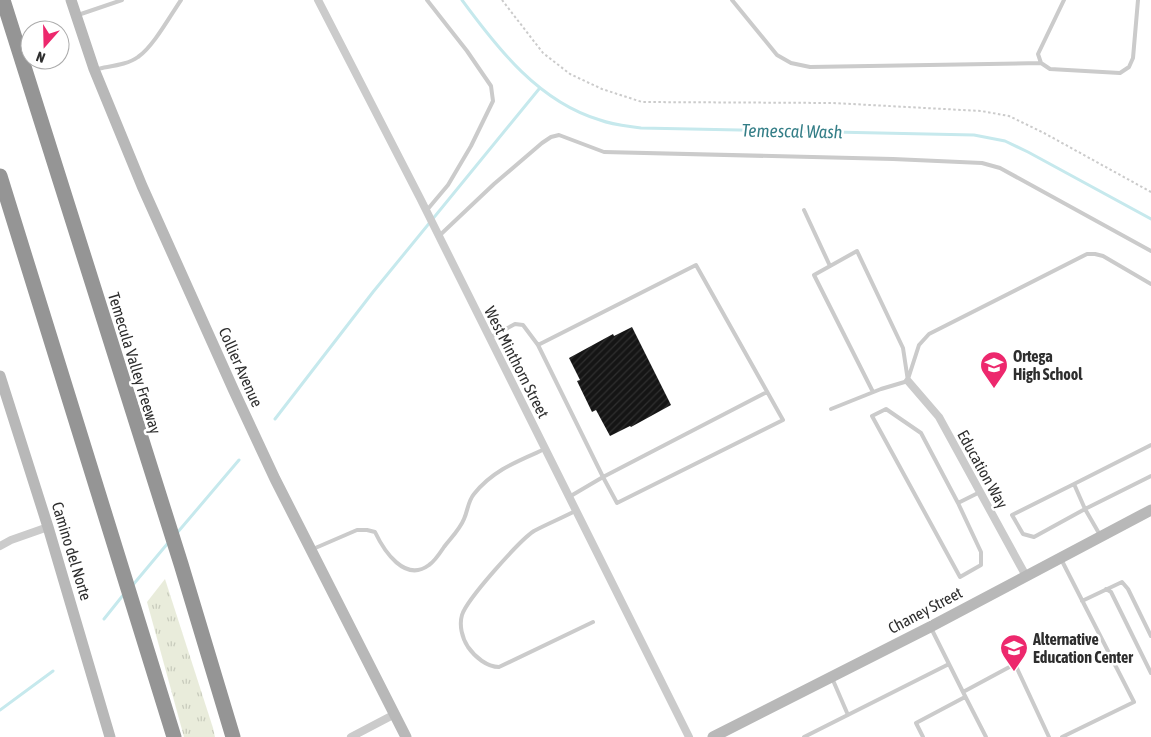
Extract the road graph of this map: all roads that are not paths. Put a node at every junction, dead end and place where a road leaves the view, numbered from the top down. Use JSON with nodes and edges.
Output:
{"nodes":[{"id":1,"x":3,"y":0,"type":"edge"},
{"id":2,"x":71,"y":0,"type":"edge"},
{"id":3,"x":122,"y":0,"type":"edge"},
{"id":4,"x":180,"y":0,"type":"edge"},
{"id":5,"x":318,"y":0,"type":"edge"},
{"id":6,"x":427,"y":0,"type":"edge"},
{"id":7,"x":732,"y":0,"type":"edge"},
{"id":8,"x":1064,"y":0,"type":"edge"},
{"id":9,"x":1138,"y":0,"type":"edge"},
{"id":10,"x":76,"y":15,"type":"junction"},
{"id":11,"x":1041,"y":63,"type":"junction"},
{"id":12,"x":94,"y":69,"type":"junction"},
{"id":13,"x":0,"y":176,"type":"edge"},
{"id":14,"x":804,"y":210,"type":"dead end"},
{"id":15,"x":426,"y":211,"type":"junction"},
{"id":16,"x":439,"y":237,"type":"junction"},
{"id":17,"x":1151,"y":251,"type":"edge"},
{"id":18,"x":830,"y":266,"type":"junction"},
{"id":19,"x":1151,"y":284,"type":"edge"},
{"id":20,"x":489,"y":338,"type":"junction"},
{"id":21,"x":538,"y":345,"type":"junction"},
{"id":22,"x":0,"y":376,"type":"edge"},
{"id":23,"x":908,"y":381,"type":"junction"},
{"id":24,"x":767,"y":392,"type":"junction"},
{"id":25,"x":873,"y":392,"type":"junction"},
{"id":26,"x":831,"y":409,"type":"dead end"},
{"id":27,"x":1151,"y":445,"type":"edge"},
{"id":28,"x":545,"y":448,"type":"junction"},
{"id":29,"x":1151,"y":476,"type":"edge"},
{"id":30,"x":603,"y":477,"type":"junction"},
{"id":31,"x":1074,"y":484,"type":"junction"},
{"id":32,"x":980,"y":492,"type":"junction"},
{"id":33,"x":569,"y":497,"type":"junction"},
{"id":34,"x":958,"y":503,"type":"junction"},
{"id":35,"x":1085,"y":509,"type":"junction"},
{"id":36,"x":576,"y":510,"type":"junction"},
{"id":37,"x":1151,"y":510,"type":"edge"},
{"id":38,"x":48,"y":527,"type":"junction"},
{"id":39,"x":1100,"y":535,"type":"junction"},
{"id":40,"x":0,"y":546,"type":"edge"},
{"id":41,"x":311,"y":550,"type":"junction"},
{"id":42,"x":1060,"y":557,"type":"junction"},
{"id":43,"x":1026,"y":576,"type":"junction"},
{"id":44,"x":1106,"y":589,"type":"junction"},
{"id":45,"x":1082,"y":600,"type":"junction"},
{"id":46,"x":593,"y":622,"type":"dead end"},
{"id":47,"x":930,"y":627,"type":"junction"},
{"id":48,"x":1151,"y":636,"type":"edge"},
{"id":49,"x":949,"y":664,"type":"junction"},
{"id":50,"x":1151,"y":673,"type":"edge"},
{"id":51,"x":831,"y":677,"type":"junction"},
{"id":52,"x":963,"y":692,"type":"junction"},
{"id":53,"x":966,"y":697,"type":"junction"},
{"id":54,"x":395,"y":714,"type":"junction"},
{"id":55,"x":848,"y":715,"type":"junction"},
{"id":56,"x":110,"y":737,"type":"edge"},
{"id":57,"x":174,"y":737,"type":"edge"},
{"id":58,"x":233,"y":737,"type":"edge"},
{"id":59,"x":351,"y":737,"type":"edge"},
{"id":60,"x":406,"y":737,"type":"edge"},
{"id":61,"x":689,"y":737,"type":"edge"},
{"id":62,"x":713,"y":737,"type":"edge"},
{"id":63,"x":804,"y":737,"type":"edge"},
{"id":64,"x":923,"y":737,"type":"edge"},
{"id":65,"x":986,"y":737,"type":"edge"},
{"id":66,"x":1049,"y":737,"type":"edge"},
{"id":67,"x":1062,"y":737,"type":"edge"}],
"edges":[{"from":1,"to":58,"type":"highway","name":"Temecula Valley Freeway"},
{"from":2,"to":10,"type":"street","name":"Collier Avenue"},
{"from":3,"to":10,"type":"lane"},
{"from":4,"to":12,"type":"lane"},
{"from":5,"to":15,"type":"street","name":"West Minthorn Street"},
{"from":6,"to":15,"type":"lane"},
{"from":7,"to":11,"type":"lane"},
{"from":8,"to":11,"type":"lane"},
{"from":9,"to":11,"type":"lane"},
{"from":10,"to":12,"type":"street","name":"Collier Avenue"},
{"from":12,"to":41,"type":"street","name":"Collier Avenue"},
{"from":13,"to":57,"type":"highway"},
{"from":14,"to":18,"type":"lane"},
{"from":15,"to":16,"type":"street","name":"West Minthorn Street"},
{"from":16,"to":17,"type":"lane"},
{"from":16,"to":20,"type":"street","name":"West Minthorn Street"},
{"from":18,"to":23,"type":"lane"},
{"from":18,"to":25,"type":"lane"},
{"from":19,"to":23,"type":"lane"},
{"from":20,"to":21,"type":"lane"},
{"from":20,"to":28,"type":"street","name":"West Minthorn Street"},
{"from":21,"to":24,"type":"lane"},
{"from":21,"to":30,"type":"lane"},
{"from":22,"to":38,"type":"street","name":"Camino del Norte"},
{"from":23,"to":25,"type":"lane"},
{"from":23,"to":32,"type":"street","name":"Education Way"},
{"from":24,"to":30,"type":"lane"},
{"from":24,"to":30,"type":"lane"},
{"from":25,"to":26,"type":"lane"},
{"from":27,"to":31,"type":"lane"},
{"from":28,"to":33,"type":"street","name":"West Minthorn Street"},
{"from":28,"to":41,"type":"lane"},
{"from":29,"to":35,"type":"lane"},
{"from":30,"to":33,"type":"lane"},
{"from":31,"to":35,"type":"lane"},
{"from":31,"to":35,"type":"lane"},
{"from":32,"to":34,"type":"lane"},
{"from":32,"to":43,"type":"street","name":"Education Way"},
{"from":33,"to":36,"type":"street","name":"West Minthorn Street"},
{"from":34,"to":34,"type":"lane"},
{"from":35,"to":39,"type":"lane"},
{"from":36,"to":46,"type":"lane"},
{"from":36,"to":61,"type":"street","name":"West Minthorn Street"},
{"from":37,"to":39,"type":"street","name":"Chaney Street"},
{"from":38,"to":40,"type":"street"},
{"from":38,"to":56,"type":"street","name":"Camino del Norte"},
{"from":39,"to":42,"type":"street","name":"Chaney Street"},
{"from":41,"to":54,"type":"street","name":"Collier Avenue"},
{"from":42,"to":43,"type":"street","name":"Chaney Street"},
{"from":42,"to":45,"type":"lane"},
{"from":43,"to":47,"type":"street","name":"Chaney Street"},
{"from":44,"to":45,"type":"lane"},
{"from":44,"to":48,"type":"lane"},
{"from":44,"to":50,"type":"lane"},
{"from":45,"to":67,"type":"lane"},
{"from":47,"to":49,"type":"lane"},
{"from":47,"to":51,"type":"street","name":"Chaney Street"},
{"from":49,"to":52,"type":"lane"},
{"from":49,"to":55,"type":"lane"},
{"from":51,"to":55,"type":"lane"},
{"from":51,"to":62,"type":"street","name":"Chaney Street"},
{"from":52,"to":53,"type":"lane"},
{"from":52,"to":66,"type":"lane"},
{"from":53,"to":64,"type":"lane"},
{"from":53,"to":65,"type":"lane"},
{"from":54,"to":59,"type":"street"},
{"from":54,"to":60,"type":"street","name":"Collier Avenue"},
{"from":55,"to":63,"type":"lane"}]}
